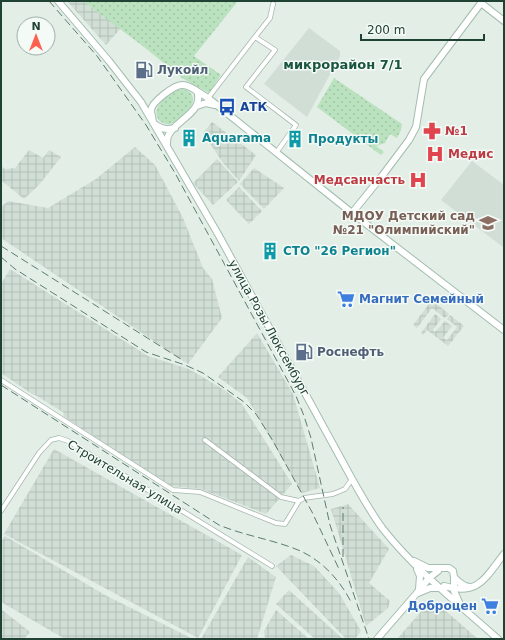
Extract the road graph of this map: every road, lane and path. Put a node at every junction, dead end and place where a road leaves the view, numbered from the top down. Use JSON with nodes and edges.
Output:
{"nodes":[{"id":1,"x":58,"y":1,"type":"edge"},
{"id":2,"x":480,"y":2,"type":"edge"},
{"id":3,"x":273,"y":4,"type":"dead end"},
{"id":4,"x":504,"y":22,"type":"edge"},
{"id":5,"x":255,"y":37,"type":"junction"},
{"id":6,"x":196,"y":91,"type":"junction"},
{"id":7,"x":208,"y":98,"type":"junction"},
{"id":8,"x":141,"y":102,"type":"junction"},
{"id":9,"x":155,"y":102,"type":"junction"},
{"id":10,"x":215,"y":105,"type":"junction"},
{"id":11,"x":197,"y":106,"type":"junction"},
{"id":12,"x":153,"y":123,"type":"junction"},
{"id":13,"x":175,"y":128,"type":"junction"},
{"id":14,"x":167,"y":146,"type":"junction"},
{"id":15,"x":276,"y":153,"type":"junction"},
{"id":16,"x":352,"y":213,"type":"junction"},
{"id":17,"x":504,"y":330,"type":"edge"},
{"id":18,"x":1,"y":380,"type":"edge"},
{"id":19,"x":205,"y":440,"type":"dead end"},
{"id":20,"x":352,"y":479,"type":"junction"},
{"id":21,"x":299,"y":501,"type":"junction"},
{"id":22,"x":1,"y":511,"type":"edge"},
{"id":23,"x":504,"y":554,"type":"edge"},
{"id":24,"x":411,"y":559,"type":"junction"},
{"id":25,"x":272,"y":566,"type":"dead end"},
{"id":26,"x":417,"y":567,"type":"junction"},
{"id":27,"x":440,"y":569,"type":"junction"},
{"id":28,"x":428,"y":578,"type":"junction"},
{"id":29,"x":454,"y":578,"type":"junction"},
{"id":30,"x":442,"y":587,"type":"junction"},
{"id":31,"x":474,"y":587,"type":"junction"},
{"id":32,"x":453,"y":588,"type":"junction"},
{"id":33,"x":417,"y":593,"type":"junction"},
{"id":34,"x":462,"y":607,"type":"junction"},
{"id":35,"x":377,"y":639,"type":"edge"},
{"id":36,"x":498,"y":639,"type":"edge"}],
"edges":[{"from":1,"to":8,"type":"main road","name":"улица Розы Люксембург"},
{"from":2,"to":4,"type":"main road"},
{"from":2,"to":16,"type":"main road"},
{"from":3,"to":5,"type":"street"},
{"from":5,"to":7,"type":"street"},
{"from":5,"to":15,"type":"street"},
{"from":6,"to":7,"type":"main road"},
{"from":6,"to":9,"type":"main road"},
{"from":6,"to":11,"type":"main road"},
{"from":7,"to":10,"type":"main road"},
{"from":8,"to":9,"type":"main road"},
{"from":8,"to":12,"type":"main road","name":"улица Розы Люксембург"},
{"from":9,"to":12,"type":"main road"},
{"from":10,"to":11,"type":"main road"},
{"from":10,"to":15,"type":"main road"},
{"from":11,"to":13,"type":"main road"},
{"from":12,"to":13,"type":"main road"},
{"from":12,"to":14,"type":"main road","name":"улица Розы Люксембург"},
{"from":13,"to":14,"type":"main road"},
{"from":14,"to":20,"type":"main road","name":"улица Розы Люксембург"},
{"from":15,"to":16,"type":"main road"},
{"from":16,"to":17,"type":"main road"},
{"from":18,"to":21,"type":"street"},
{"from":19,"to":21,"type":"street"},
{"from":20,"to":21,"type":"street"},
{"from":20,"to":24,"type":"main road","name":"улица Розы Люксембург"},
{"from":22,"to":25,"type":"street","name":"Строительная улица"},
{"from":23,"to":31,"type":"main road"},
{"from":24,"to":26,"type":"main road","name":"улица Розы Люксембург"},
{"from":24,"to":27,"type":"main road"},
{"from":26,"to":28,"type":"main road","name":"улица Розы Люксембург"},
{"from":26,"to":33,"type":"main road"},
{"from":27,"to":28,"type":"main road"},
{"from":27,"to":29,"type":"main road"},
{"from":27,"to":30,"type":"main road"},
{"from":28,"to":30,"type":"main road","name":"улица Розы Люксембург"},
{"from":28,"to":33,"type":"main road"},
{"from":29,"to":30,"type":"main road"},
{"from":29,"to":31,"type":"main road"},
{"from":29,"to":32,"type":"main road"},
{"from":30,"to":32,"type":"main road"},
{"from":30,"to":33,"type":"main road"},
{"from":30,"to":34,"type":"main road","name":"улица Розы Люксембург"},
{"from":31,"to":32,"type":"main road"},
{"from":32,"to":34,"type":"main road"},
{"from":33,"to":35,"type":"main road"},
{"from":34,"to":36,"type":"main road","name":"улица Розы Люксембург"}]}
